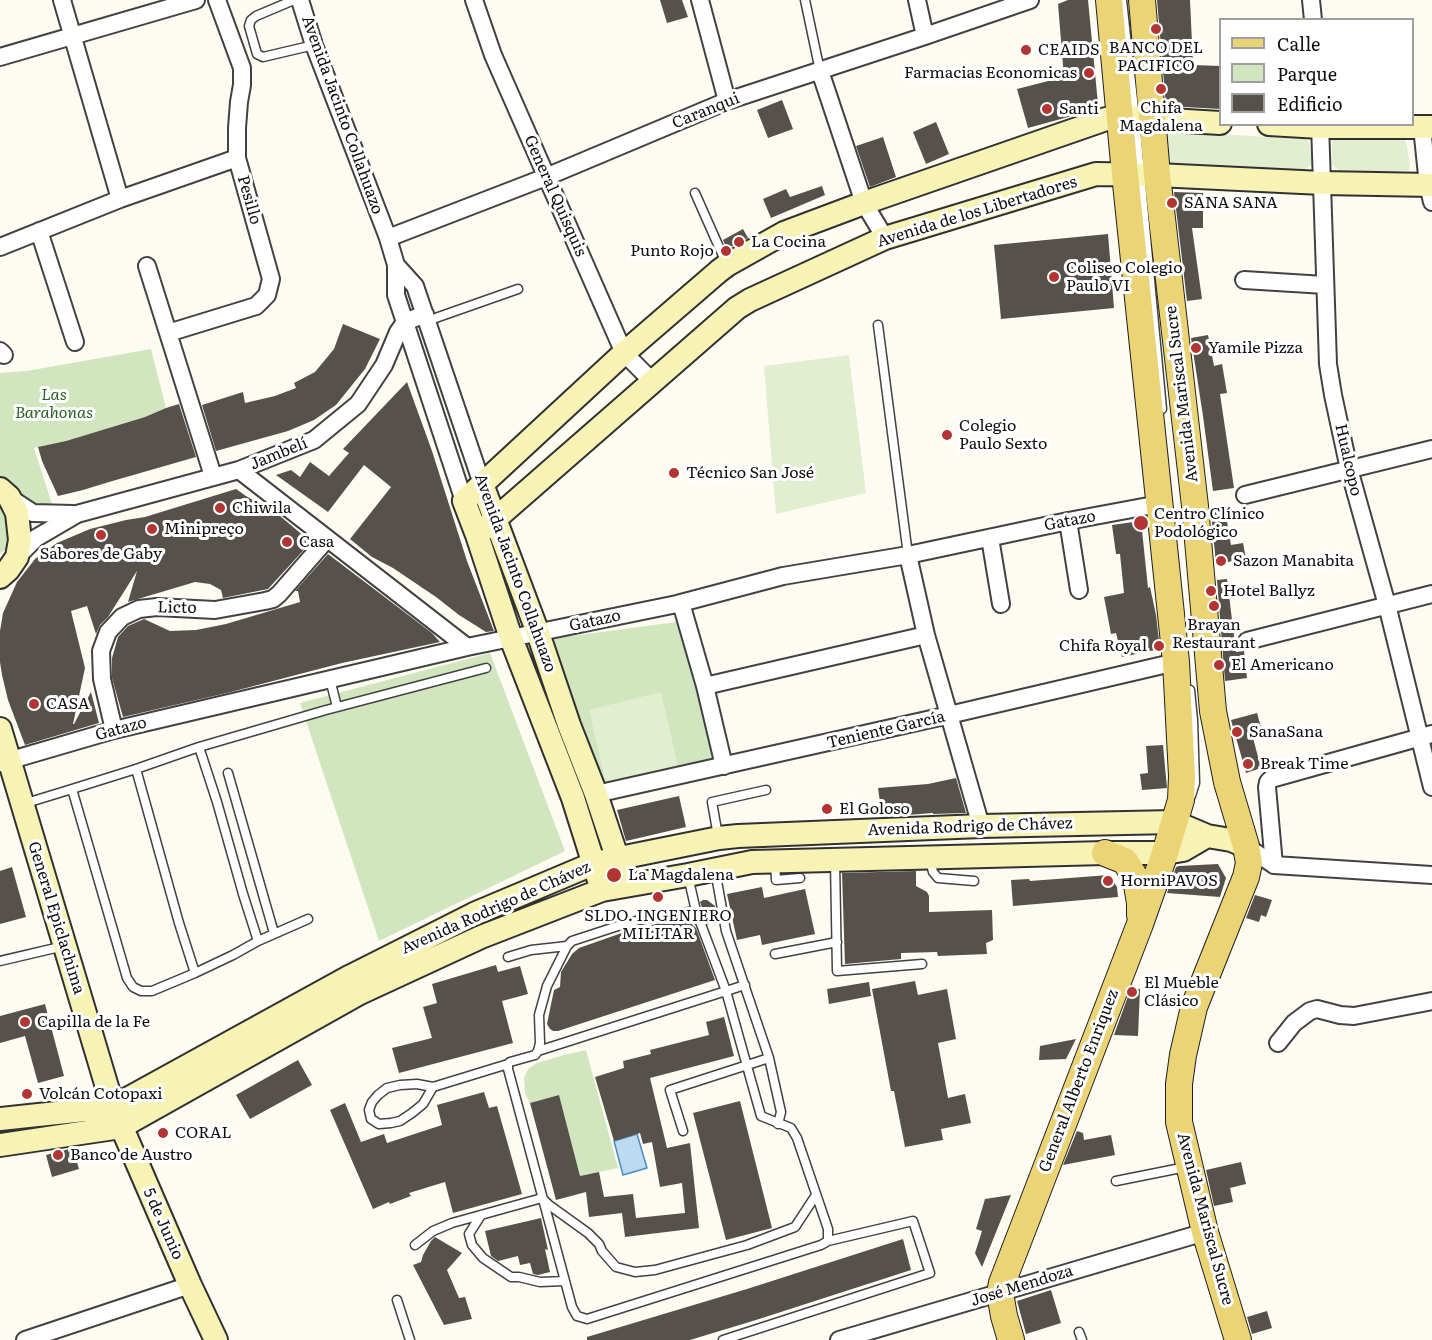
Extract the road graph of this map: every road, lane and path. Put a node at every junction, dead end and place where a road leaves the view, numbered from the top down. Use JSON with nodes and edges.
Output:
{"nodes":[{"id":1,"x":62,"y":0,"type":"edge"},
{"id":2,"x":196,"y":0,"type":"edge"},
{"id":3,"x":217,"y":0,"type":"edge"},
{"id":4,"x":294,"y":0,"type":"edge"},
{"id":5,"x":300,"y":0,"type":"edge"},
{"id":6,"x":474,"y":0,"type":"edge"},
{"id":7,"x":700,"y":0,"type":"edge"},
{"id":8,"x":805,"y":0,"type":"edge"},
{"id":9,"x":917,"y":0,"type":"edge"},
{"id":10,"x":1030,"y":0,"type":"edge"},
{"id":11,"x":1109,"y":0,"type":"edge"},
{"id":12,"x":1122,"y":0,"type":"edge"},
{"id":13,"x":1311,"y":0,"type":"edge"},
{"id":14,"x":1138,"y":12,"type":"edge"},
{"id":15,"x":1313,"y":18,"type":"edge"},
{"id":16,"x":73,"y":35,"type":"junction"},
{"id":17,"x":925,"y":36,"type":"junction"},
{"id":18,"x":314,"y":45,"type":"junction"},
{"id":19,"x":0,"y":57,"type":"edge"},
{"id":20,"x":820,"y":71,"type":"junction"},
{"id":21,"x":727,"y":101,"type":"junction"},
{"id":22,"x":1138,"y":119,"type":"junction"},
{"id":23,"x":1219,"y":123,"type":"edge"},
{"id":24,"x":1320,"y":126,"type":"edge"},
{"id":25,"x":1427,"y":127,"type":"edge"},
{"id":26,"x":237,"y":158,"type":"junction"},
{"id":27,"x":1143,"y":175,"type":"junction"},
{"id":28,"x":546,"y":177,"type":"junction"},
{"id":29,"x":1322,"y":183,"type":"junction"},
{"id":30,"x":1431,"y":191,"type":"edge"},
{"id":31,"x":695,"y":193,"type":"dead end"},
{"id":32,"x":120,"y":199,"type":"junction"},
{"id":33,"x":864,"y":203,"type":"junction"},
{"id":34,"x":39,"y":231,"type":"junction"},
{"id":35,"x":388,"y":238,"type":"junction"},
{"id":36,"x":885,"y":238,"type":"junction"},
{"id":37,"x":0,"y":247,"type":"edge"},
{"id":38,"x":396,"y":265,"type":"junction"},
{"id":39,"x":727,"y":265,"type":"junction"},
{"id":40,"x":147,"y":266,"type":"dead end"},
{"id":41,"x":1244,"y":280,"type":"dead end"},
{"id":42,"x":1325,"y":285,"type":"junction"},
{"id":43,"x":518,"y":289,"type":"dead end"},
{"id":44,"x":426,"y":317,"type":"junction"},
{"id":45,"x":405,"y":322,"type":"junction"},
{"id":46,"x":878,"y":325,"type":"dead end"},
{"id":47,"x":168,"y":333,"type":"junction"},
{"id":48,"x":75,"y":342,"type":"dead end"},
{"id":49,"x":624,"y":352,"type":"junction"},
{"id":50,"x":653,"y":382,"type":"junction"},
{"id":51,"x":1175,"y":408,"type":"dead end"},
{"id":52,"x":1164,"y":423,"type":"dead end"},
{"id":53,"x":1432,"y":449,"type":"edge"},
{"id":54,"x":1349,"y":469,"type":"junction"},
{"id":55,"x":239,"y":470,"type":"junction"},
{"id":56,"x":213,"y":476,"type":"junction"},
{"id":57,"x":482,"y":484,"type":"junction"},
{"id":58,"x":5,"y":493,"type":"edge"},
{"id":59,"x":1245,"y":495,"type":"dead end"},
{"id":60,"x":464,"y":501,"type":"junction"},
{"id":61,"x":1159,"y":504,"type":"junction"},
{"id":62,"x":77,"y":514,"type":"junction"},
{"id":63,"x":495,"y":520,"type":"junction"},
{"id":64,"x":1068,"y":521,"type":"junction"},
{"id":65,"x":477,"y":536,"type":"junction"},
{"id":66,"x":990,"y":538,"type":"junction"},
{"id":67,"x":327,"y":539,"type":"junction"},
{"id":68,"x":908,"y":555,"type":"junction"},
{"id":69,"x":17,"y":557,"type":"junction"},
{"id":70,"x":0,"y":577,"type":"edge"},
{"id":71,"x":1079,"y":590,"type":"dead end"},
{"id":72,"x":1432,"y":594,"type":"edge"},
{"id":73,"x":681,"y":603,"type":"junction"},
{"id":74,"x":1000,"y":604,"type":"dead end"},
{"id":75,"x":1387,"y":605,"type":"junction"},
{"id":76,"x":1196,"y":618,"type":"dead end"},
{"id":77,"x":538,"y":633,"type":"junction"},
{"id":78,"x":926,"y":635,"type":"junction"},
{"id":79,"x":511,"y":638,"type":"junction"},
{"id":80,"x":1247,"y":641,"type":"dead end"},
{"id":81,"x":467,"y":647,"type":"junction"},
{"id":82,"x":1176,"y":662,"type":"junction"},
{"id":83,"x":486,"y":668,"type":"dead end"},
{"id":84,"x":330,"y":679,"type":"junction"},
{"id":85,"x":1189,"y":685,"type":"dead end"},
{"id":86,"x":705,"y":686,"type":"junction"},
{"id":87,"x":337,"y":707,"type":"junction"},
{"id":88,"x":949,"y":715,"type":"junction"},
{"id":89,"x":0,"y":729,"type":"edge"},
{"id":90,"x":114,"y":730,"type":"junction"},
{"id":91,"x":1426,"y":736,"type":"edge"},
{"id":92,"x":1209,"y":737,"type":"dead end"},
{"id":93,"x":200,"y":747,"type":"junction"},
{"id":94,"x":4,"y":762,"type":"edge"},
{"id":95,"x":724,"y":766,"type":"junction"},
{"id":96,"x":136,"y":769,"type":"junction"},
{"id":97,"x":228,"y":773,"type":"dead end"},
{"id":98,"x":1432,"y":787,"type":"edge"},
{"id":99,"x":72,"y":789,"type":"junction"},
{"id":100,"x":766,"y":790,"type":"dead end"},
{"id":101,"x":596,"y":794,"type":"junction"},
{"id":102,"x":22,"y":804,"type":"junction"},
{"id":103,"x":1173,"y":822,"type":"junction"},
{"id":104,"x":981,"y":826,"type":"junction"},
{"id":105,"x":719,"y":838,"type":"junction"},
{"id":106,"x":1229,"y":840,"type":"junction"},
{"id":107,"x":684,"y":845,"type":"junction"},
{"id":108,"x":1105,"y":853,"type":"junction"},
{"id":109,"x":1165,"y":853,"type":"junction"},
{"id":110,"x":618,"y":858,"type":"junction"},
{"id":111,"x":930,"y":858,"type":"junction"},
{"id":112,"x":835,"y":860,"type":"junction"},
{"id":113,"x":775,"y":861,"type":"junction"},
{"id":114,"x":595,"y":863,"type":"junction"},
{"id":115,"x":1274,"y":865,"type":"junction"},
{"id":116,"x":715,"y":869,"type":"junction"},
{"id":117,"x":690,"y":874,"type":"junction"},
{"id":118,"x":1432,"y":875,"type":"edge"},
{"id":119,"x":800,"y":878,"type":"dead end"},
{"id":120,"x":974,"y":881,"type":"dead end"},
{"id":121,"x":626,"y":886,"type":"junction"},
{"id":122,"x":602,"y":890,"type":"junction"},
{"id":123,"x":696,"y":911,"type":"junction"},
{"id":124,"x":723,"y":915,"type":"junction"},
{"id":125,"x":308,"y":918,"type":"dead end"},
{"id":126,"x":699,"y":921,"type":"junction"},
{"id":127,"x":1140,"y":924,"type":"junction"},
{"id":128,"x":274,"y":933,"type":"junction"},
{"id":129,"x":1213,"y":935,"type":"dead end"},
{"id":130,"x":258,"y":940,"type":"junction"},
{"id":131,"x":837,"y":942,"type":"junction"},
{"id":132,"x":65,"y":946,"type":"junction"},
{"id":133,"x":567,"y":946,"type":"junction"},
{"id":134,"x":776,"y":954,"type":"dead end"},
{"id":135,"x":508,"y":957,"type":"dead end"},
{"id":136,"x":0,"y":961,"type":"edge"},
{"id":137,"x":922,"y":964,"type":"dead end"},
{"id":138,"x":195,"y":973,"type":"junction"},
{"id":139,"x":745,"y":985,"type":"junction"},
{"id":140,"x":726,"y":991,"type":"junction"},
{"id":141,"x":1432,"y":1001,"type":"edge"},
{"id":142,"x":1182,"y":1018,"type":"dead end"},
{"id":143,"x":1278,"y":1043,"type":"dead end"},
{"id":144,"x":538,"y":1051,"type":"junction"},
{"id":145,"x":769,"y":1058,"type":"junction"},
{"id":146,"x":508,"y":1065,"type":"junction"},
{"id":147,"x":747,"y":1065,"type":"junction"},
{"id":148,"x":1172,"y":1065,"type":"dead end"},
{"id":149,"x":433,"y":1087,"type":"junction"},
{"id":150,"x":117,"y":1117,"type":"junction"},
{"id":151,"x":0,"y":1119,"type":"edge"},
{"id":152,"x":778,"y":1124,"type":"junction"},
{"id":153,"x":683,"y":1131,"type":"dead end"},
{"id":154,"x":0,"y":1145,"type":"edge"},
{"id":155,"x":1187,"y":1166,"type":"junction"},
{"id":156,"x":1116,"y":1181,"type":"dead end"},
{"id":157,"x":816,"y":1195,"type":"junction"},
{"id":158,"x":542,"y":1198,"type":"junction"},
{"id":159,"x":481,"y":1214,"type":"junction"},
{"id":160,"x":1202,"y":1233,"type":"junction"},
{"id":161,"x":828,"y":1241,"type":"junction"},
{"id":162,"x":415,"y":1245,"type":"dead end"},
{"id":163,"x":565,"y":1281,"type":"junction"},
{"id":164,"x":190,"y":1285,"type":"junction"},
{"id":165,"x":1000,"y":1293,"type":"junction"},
{"id":166,"x":397,"y":1300,"type":"dead end"},
{"id":167,"x":25,"y":1340,"type":"edge"},
{"id":168,"x":216,"y":1340,"type":"edge"},
{"id":169,"x":410,"y":1340,"type":"edge"},
{"id":170,"x":723,"y":1340,"type":"edge"},
{"id":171,"x":839,"y":1340,"type":"edge"},
{"id":172,"x":1011,"y":1340,"type":"edge"},
{"id":173,"x":1231,"y":1340,"type":"edge"},
{"id":174,"x":1238,"y":1340,"type":"edge"}],
"edges":[{"from":1,"to":16,"type":"street"},
{"from":2,"to":16,"type":"street"},
{"from":3,"to":26,"type":"street","name":"Pesillo"},
{"from":4,"to":18,"type":"lane"},
{"from":5,"to":18,"type":"street","name":"Avenida Jacinto Collahuazo"},
{"from":6,"to":28,"type":"street","name":"General Quisquis"},
{"from":7,"to":21,"type":"street"},
{"from":8,"to":20,"type":"lane"},
{"from":9,"to":17,"type":"street"},
{"from":10,"to":17,"type":"street","name":"Caranqui"},
{"from":11,"to":22,"type":"main road","name":"Avenida Mariscal Sucre"},
{"from":12,"to":22,"type":"lane"},
{"from":13,"to":15,"type":"street"},
{"from":14,"to":22,"type":"main road","name":"Avenida Mariscal Sucre"},
{"from":16,"to":19,"type":"street"},
{"from":16,"to":32,"type":"street"},
{"from":17,"to":20,"type":"street","name":"Caranqui"},
{"from":18,"to":35,"type":"street","name":"Avenida Jacinto Collahuazo"},
{"from":20,"to":21,"type":"street","name":"Caranqui"},
{"from":20,"to":33,"type":"street"},
{"from":21,"to":28,"type":"street","name":"Caranqui"},
{"from":22,"to":23,"type":"street"},
{"from":22,"to":27,"type":"main road","name":"Avenida Mariscal Sucre"},
{"from":22,"to":33,"type":"street"},
{"from":24,"to":25,"type":"street"},
{"from":24,"to":29,"type":"street","name":"Hualcopo"},
{"from":25,"to":30,"type":"street"},
{"from":26,"to":32,"type":"street"},
{"from":26,"to":47,"type":"street","name":"Pesillo"},
{"from":27,"to":29,"type":"street","name":"Avenida de los Libertadores"},
{"from":27,"to":36,"type":"street","name":"Avenida de los Libertadores"},
{"from":27,"to":51,"type":"lane"},
{"from":27,"to":52,"type":"lane"},
{"from":27,"to":61,"type":"main road","name":"Avenida Mariscal Sucre"},
{"from":27,"to":106,"type":"main road","name":"Avenida Mariscal Sucre"},
{"from":28,"to":35,"type":"street","name":"Caranqui"},
{"from":28,"to":49,"type":"street","name":"General Quisquis"},
{"from":29,"to":30,"type":"street","name":"Avenida de los Libertadores"},
{"from":29,"to":42,"type":"street","name":"Hualcopo"},
{"from":31,"to":39,"type":"lane"},
{"from":32,"to":34,"type":"street"},
{"from":33,"to":36,"type":"street"},
{"from":33,"to":39,"type":"street"},
{"from":34,"to":37,"type":"street"},
{"from":34,"to":48,"type":"street"},
{"from":35,"to":38,"type":"street","name":"Avenida Jacinto Collahuazo"},
{"from":36,"to":50,"type":"street","name":"Avenida de los Libertadores"},
{"from":38,"to":44,"type":"street","name":"Avenida Jacinto Collahuazo"},
{"from":38,"to":45,"type":"street","name":"Avenida Jacinto Collahuazo"},
{"from":39,"to":49,"type":"street"},
{"from":40,"to":47,"type":"street"},
{"from":41,"to":42,"type":"street"},
{"from":42,"to":54,"type":"street","name":"Hualcopo"},
{"from":43,"to":44,"type":"lane"},
{"from":44,"to":45,"type":"street"},
{"from":44,"to":57,"type":"street","name":"Avenida Jacinto Collahuazo"},
{"from":45,"to":55,"type":"street","name":"Jambelí"},
{"from":45,"to":60,"type":"street","name":"Avenida Jacinto Collahuazo"},
{"from":46,"to":68,"type":"lane"},
{"from":47,"to":56,"type":"street"},
{"from":49,"to":50,"type":"street","name":"General Quisquis"},
{"from":49,"to":57,"type":"street"},
{"from":50,"to":63,"type":"street","name":"Avenida de los Libertadores"},
{"from":53,"to":54,"type":"street"},
{"from":54,"to":59,"type":"street"},
{"from":54,"to":75,"type":"street","name":"Hualcopo"},
{"from":55,"to":56,"type":"street","name":"Jambelí"},
{"from":55,"to":67,"type":"street"},
{"from":56,"to":62,"type":"street","name":"Jambelí"},
{"from":57,"to":60,"type":"street"},
{"from":57,"to":63,"type":"street","name":"Avenida Jacinto Collahuazo"},
{"from":58,"to":62,"type":"street","name":"Jambelí"},
{"from":58,"to":69,"type":"street"},
{"from":60,"to":65,"type":"street","name":"Avenida Jacinto Collahuazo"},
{"from":61,"to":64,"type":"street","name":"Gatazo"},
{"from":61,"to":82,"type":"main road","name":"Avenida Mariscal Sucre"},
{"from":62,"to":69,"type":"street","name":"Jambelí"},
{"from":63,"to":65,"type":"street","name":"Avenida de los Libertadores"},
{"from":63,"to":77,"type":"street","name":"Avenida Jacinto Collahuazo"},
{"from":64,"to":66,"type":"street","name":"Gatazo"},
{"from":64,"to":71,"type":"street"},
{"from":65,"to":79,"type":"street","name":"Avenida Jacinto Collahuazo"},
{"from":66,"to":68,"type":"street","name":"Gatazo"},
{"from":66,"to":74,"type":"street"},
{"from":67,"to":81,"type":"street"},
{"from":67,"to":90,"type":"street","name":"Licto"},
{"from":68,"to":73,"type":"street","name":"Gatazo"},
{"from":68,"to":78,"type":"street"},
{"from":69,"to":70,"type":"street"},
{"from":72,"to":75,"type":"street"},
{"from":73,"to":77,"type":"street","name":"Gatazo"},
{"from":73,"to":86,"type":"street"},
{"from":75,"to":80,"type":"street"},
{"from":75,"to":91,"type":"street","name":"Hualcopo"},
{"from":76,"to":92,"type":"lane"},
{"from":77,"to":79,"type":"street","name":"Gatazo"},
{"from":77,"to":101,"type":"street","name":"Avenida Jacinto Collahuazo"},
{"from":78,"to":86,"type":"street"},
{"from":78,"to":88,"type":"street"},
{"from":79,"to":81,"type":"street","name":"Gatazo"},
{"from":79,"to":114,"type":"street","name":"Avenida Jacinto Collahuazo"},
{"from":81,"to":84,"type":"street","name":"Gatazo"},
{"from":82,"to":88,"type":"street","name":"Teniente García"},
{"from":82,"to":103,"type":"main road","name":"Avenida Mariscal Sucre"},
{"from":83,"to":87,"type":"lane"},
{"from":84,"to":87,"type":"lane"},
{"from":84,"to":90,"type":"street","name":"Gatazo"},
{"from":85,"to":103,"type":"lane"},
{"from":86,"to":95,"type":"street"},
{"from":87,"to":93,"type":"lane"},
{"from":88,"to":95,"type":"street","name":"Teniente García"},
{"from":88,"to":104,"type":"street"},
{"from":89,"to":94,"type":"street","name":"General Epiclachima"},
{"from":90,"to":94,"type":"street","name":"Gatazo"},
{"from":91,"to":98,"type":"street","name":"Hualcopo"},
{"from":91,"to":115,"type":"street"},
{"from":93,"to":96,"type":"lane"},
{"from":93,"to":130,"type":"lane"},
{"from":94,"to":102,"type":"street","name":"General Epiclachima"},
{"from":95,"to":101,"type":"street","name":"Teniente García"},
{"from":96,"to":99,"type":"lane"},
{"from":96,"to":138,"type":"lane"},
{"from":97,"to":128,"type":"lane"},
{"from":99,"to":102,"type":"lane"},
{"from":99,"to":138,"type":"lane"},
{"from":100,"to":105,"type":"lane"},
{"from":101,"to":110,"type":"street","name":"Avenida Jacinto Collahuazo"},
{"from":102,"to":132,"type":"street","name":"General Epiclachima"},
{"from":103,"to":104,"type":"street","name":"Avenida Rodrigo de Chávez"},
{"from":103,"to":106,"type":"street","name":"Avenida Rodrigo de Chávez"},
{"from":103,"to":109,"type":"main road","name":"General Alberto Enriquez"},
{"from":104,"to":105,"type":"street","name":"Avenida Rodrigo de Chávez"},
{"from":105,"to":107,"type":"street","name":"Avenida Rodrigo de Chávez"},
{"from":106,"to":109,"type":"street","name":"Avenida Rodrigo de Chávez"},
{"from":106,"to":115,"type":"street"},
{"from":106,"to":155,"type":"main road","name":"Avenida Mariscal Sucre"},
{"from":107,"to":110,"type":"street","name":"Avenida Rodrigo de Chávez"},
{"from":107,"to":117,"type":"street"},
{"from":108,"to":109,"type":"street","name":"Avenida Rodrigo de Chávez"},
{"from":108,"to":111,"type":"street","name":"Avenida Rodrigo de Chávez"},
{"from":108,"to":127,"type":"main road"},
{"from":109,"to":127,"type":"main road","name":"General Alberto Enriquez"},
{"from":110,"to":114,"type":"street","name":"Avenida Rodrigo de Chávez"},
{"from":110,"to":121,"type":"street","name":"Avenida Jacinto Collahuazo"},
{"from":111,"to":112,"type":"street","name":"Avenida Rodrigo de Chávez"},
{"from":111,"to":120,"type":"lane"},
{"from":112,"to":113,"type":"street","name":"Avenida Rodrigo de Chávez"},
{"from":112,"to":131,"type":"lane"},
{"from":113,"to":116,"type":"street","name":"Avenida Rodrigo de Chávez"},
{"from":113,"to":119,"type":"lane"},
{"from":114,"to":122,"type":"street","name":"Avenida Jacinto Collahuazo"},
{"from":114,"to":150,"type":"street","name":"Avenida Rodrigo de Chávez"},
{"from":115,"to":118,"type":"street"},
{"from":116,"to":117,"type":"street","name":"Avenida Rodrigo de Chávez"},
{"from":116,"to":124,"type":"lane"},
{"from":117,"to":121,"type":"street","name":"Avenida Rodrigo de Chávez"},
{"from":117,"to":123,"type":"lane"},
{"from":121,"to":122,"type":"street","name":"Avenida Rodrigo de Chávez"},
{"from":122,"to":150,"type":"street","name":"Avenida Rodrigo de Chávez"},
{"from":123,"to":126,"type":"lane"},
{"from":123,"to":133,"type":"lane"},
{"from":124,"to":126,"type":"lane"},
{"from":124,"to":139,"type":"lane"},
{"from":125,"to":128,"type":"lane"},
{"from":126,"to":140,"type":"lane"},
{"from":127,"to":165,"type":"main road","name":"General Alberto Enriquez"},
{"from":128,"to":130,"type":"lane"},
{"from":129,"to":142,"type":"lane"},
{"from":130,"to":138,"type":"lane"},
{"from":131,"to":134,"type":"lane"},
{"from":131,"to":137,"type":"lane"},
{"from":132,"to":136,"type":"lane"},
{"from":132,"to":150,"type":"street","name":"General Epiclachima"},
{"from":133,"to":135,"type":"lane"},
{"from":133,"to":144,"type":"lane"},
{"from":139,"to":140,"type":"lane"},
{"from":139,"to":145,"type":"lane"},
{"from":140,"to":144,"type":"lane"},
{"from":140,"to":147,"type":"lane"},
{"from":141,"to":143,"type":"street"},
{"from":144,"to":146,"type":"lane"},
{"from":145,"to":147,"type":"lane"},
{"from":145,"to":152,"type":"lane"},
{"from":146,"to":149,"type":"lane"},
{"from":146,"to":158,"type":"lane"},
{"from":147,"to":152,"type":"lane"},
{"from":147,"to":153,"type":"lane"},
{"from":148,"to":155,"type":"lane"},
{"from":149,"to":149,"type":"lane"},
{"from":150,"to":151,"type":"street","name":"Avenida Rodrigo de Chávez"},
{"from":150,"to":154,"type":"street","name":"Avenida Rodrigo de Chávez"},
{"from":150,"to":164,"type":"street","name":"5 de Junio"},
{"from":152,"to":157,"type":"lane"},
{"from":155,"to":156,"type":"lane"},
{"from":155,"to":160,"type":"main road","name":"Avenida Mariscal Sucre"},
{"from":157,"to":158,"type":"lane"},
{"from":157,"to":161,"type":"lane"},
{"from":158,"to":159,"type":"lane"},
{"from":158,"to":163,"type":"lane"},
{"from":159,"to":162,"type":"lane"},
{"from":159,"to":163,"type":"lane"},
{"from":160,"to":165,"type":"street","name":"José Mendoza"},
{"from":160,"to":173,"type":"lane"},
{"from":160,"to":174,"type":"main road","name":"Avenida Mariscal Sucre"},
{"from":161,"to":163,"type":"lane"},
{"from":161,"to":170,"type":"lane"},
{"from":164,"to":167,"type":"street"},
{"from":164,"to":168,"type":"street","name":"5 de Junio"},
{"from":165,"to":171,"type":"street","name":"José Mendoza"},
{"from":165,"to":172,"type":"main road","name":"General Alberto Enriquez"},
{"from":166,"to":169,"type":"lane"}]}
